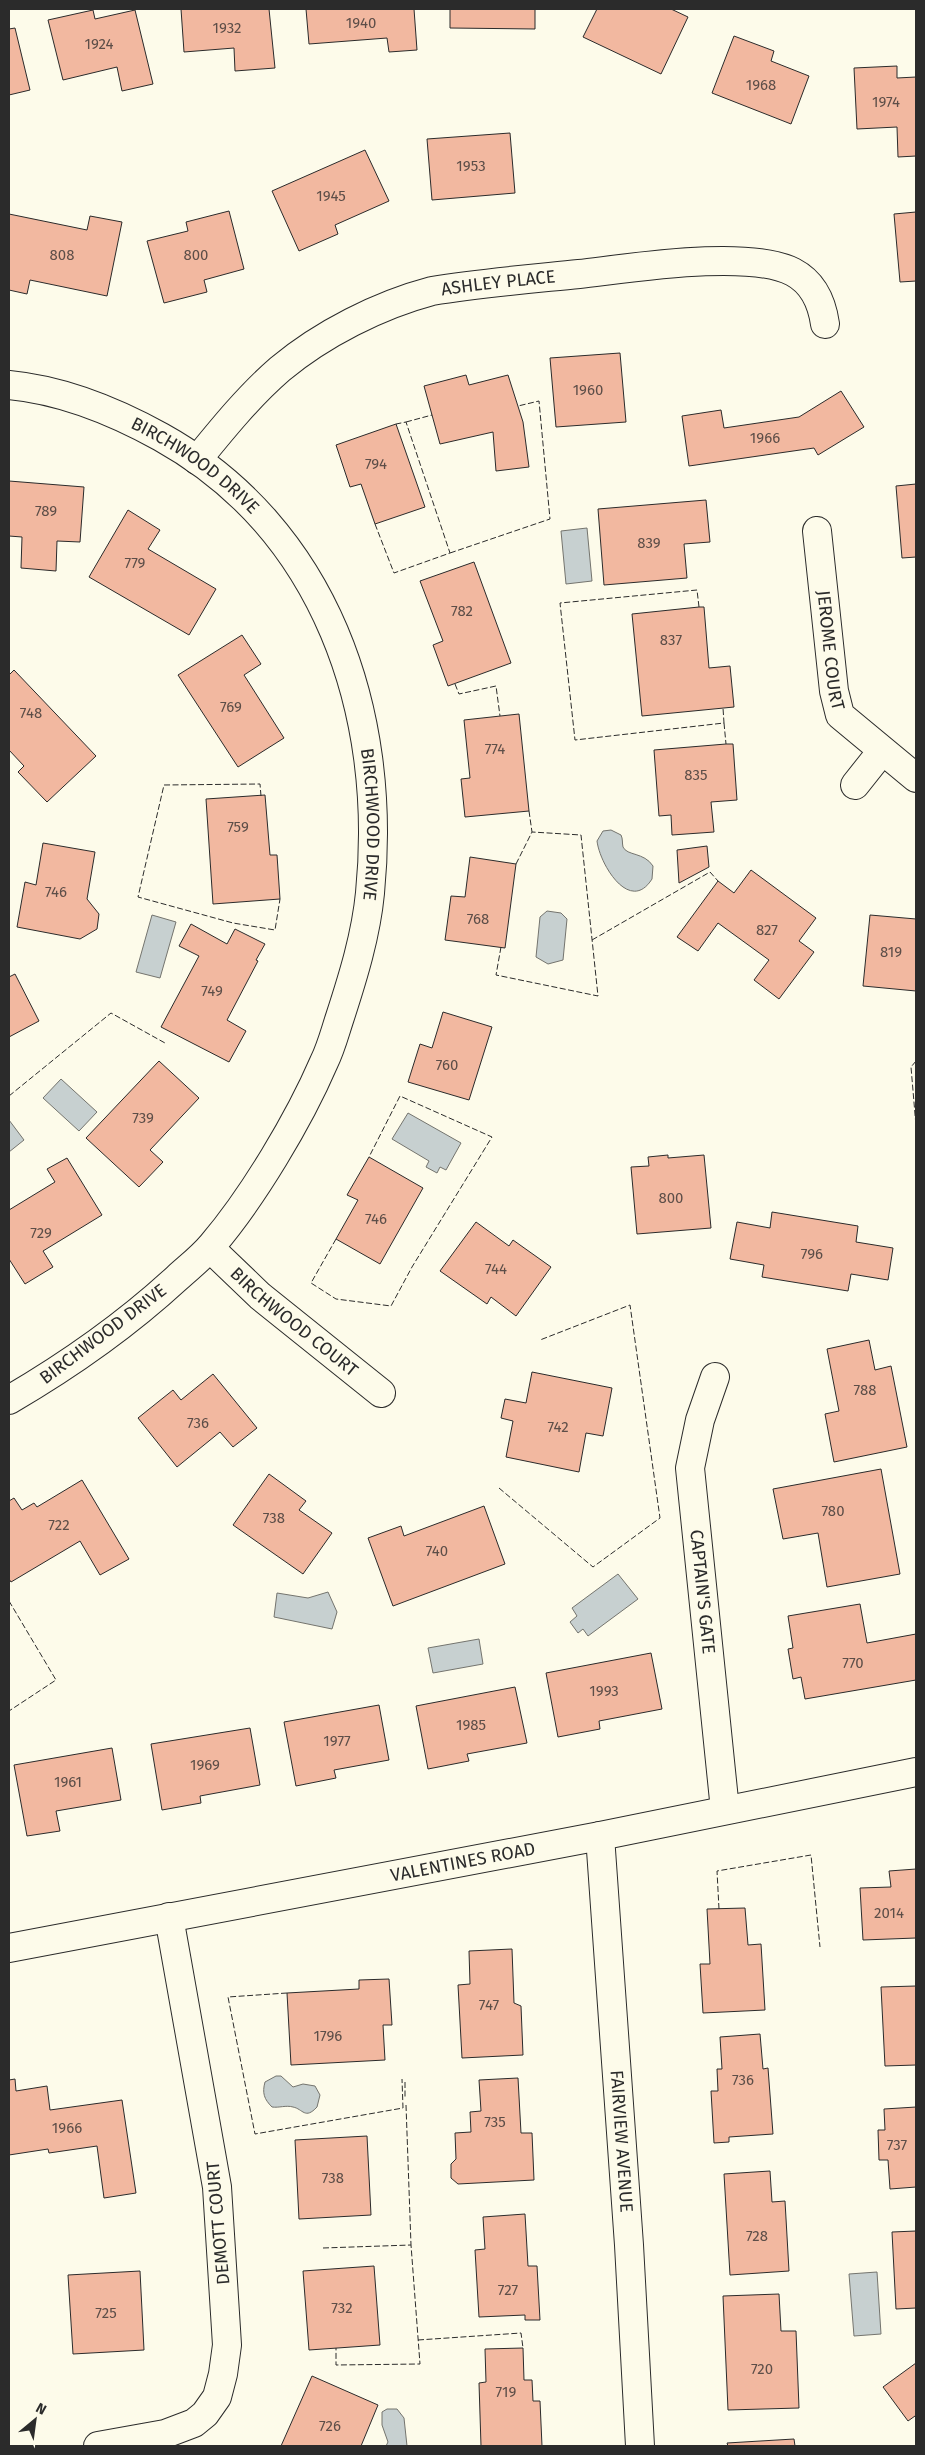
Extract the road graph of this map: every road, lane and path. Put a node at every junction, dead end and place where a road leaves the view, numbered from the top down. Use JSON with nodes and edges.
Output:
{"nodes":[{"id":1,"x":825,"y":324,"type":"dead end"},
{"id":2,"x":9,"y":385,"type":"edge"},
{"id":3,"x":197,"y":460,"type":"junction"},
{"id":4,"x":817,"y":531,"type":"dead end"},
{"id":5,"x":882,"y":751,"type":"junction"},
{"id":6,"x":916,"y":778,"type":"edge"},
{"id":7,"x":855,"y":785,"type":"dead end"},
{"id":8,"x":210,"y":1248,"type":"junction"},
{"id":9,"x":715,"y":1377,"type":"dead end"},
{"id":10,"x":381,"y":1393,"type":"dead end"},
{"id":11,"x":9,"y":1400,"type":"edge"},
{"id":12,"x":916,"y":1772,"type":"edge"},
{"id":13,"x":725,"y":1810,"type":"junction"},
{"id":14,"x":600,"y":1836,"type":"junction"},
{"id":15,"x":169,"y":1917,"type":"junction"},
{"id":16,"x":9,"y":1948,"type":"edge"},
{"id":17,"x":98,"y":2446,"type":"edge"},
{"id":18,"x":640,"y":2446,"type":"edge"}],
"edges":[{"from":1,"to":3,"type":"street","name":"ASHLEY PLACE"},
{"from":2,"to":3,"type":"street","name":"BIRCHWOOD DRIVE"},
{"from":3,"to":8,"type":"street","name":"BIRCHWOOD DRIVE"},
{"from":4,"to":5,"type":"street","name":"JEROME COURT"},
{"from":5,"to":6,"type":"street","name":"JEROME COURT"},
{"from":5,"to":7,"type":"street"},
{"from":8,"to":10,"type":"street","name":"BIRCHWOOD COURT"},
{"from":8,"to":11,"type":"street","name":"BIRCHWOOD DRIVE"},
{"from":9,"to":13,"type":"street","name":"CAPTAIN'S GATE"},
{"from":12,"to":13,"type":"street","name":"VALENTINES ROAD"},
{"from":13,"to":14,"type":"street","name":"VALENTINES ROAD"},
{"from":14,"to":15,"type":"street","name":"VALENTINES ROAD"},
{"from":14,"to":18,"type":"street","name":"FAIRVIEW AVENUE"},
{"from":15,"to":16,"type":"street","name":"VALENTINES ROAD"},
{"from":15,"to":17,"type":"street","name":"DEMOTT COURT"}]}
